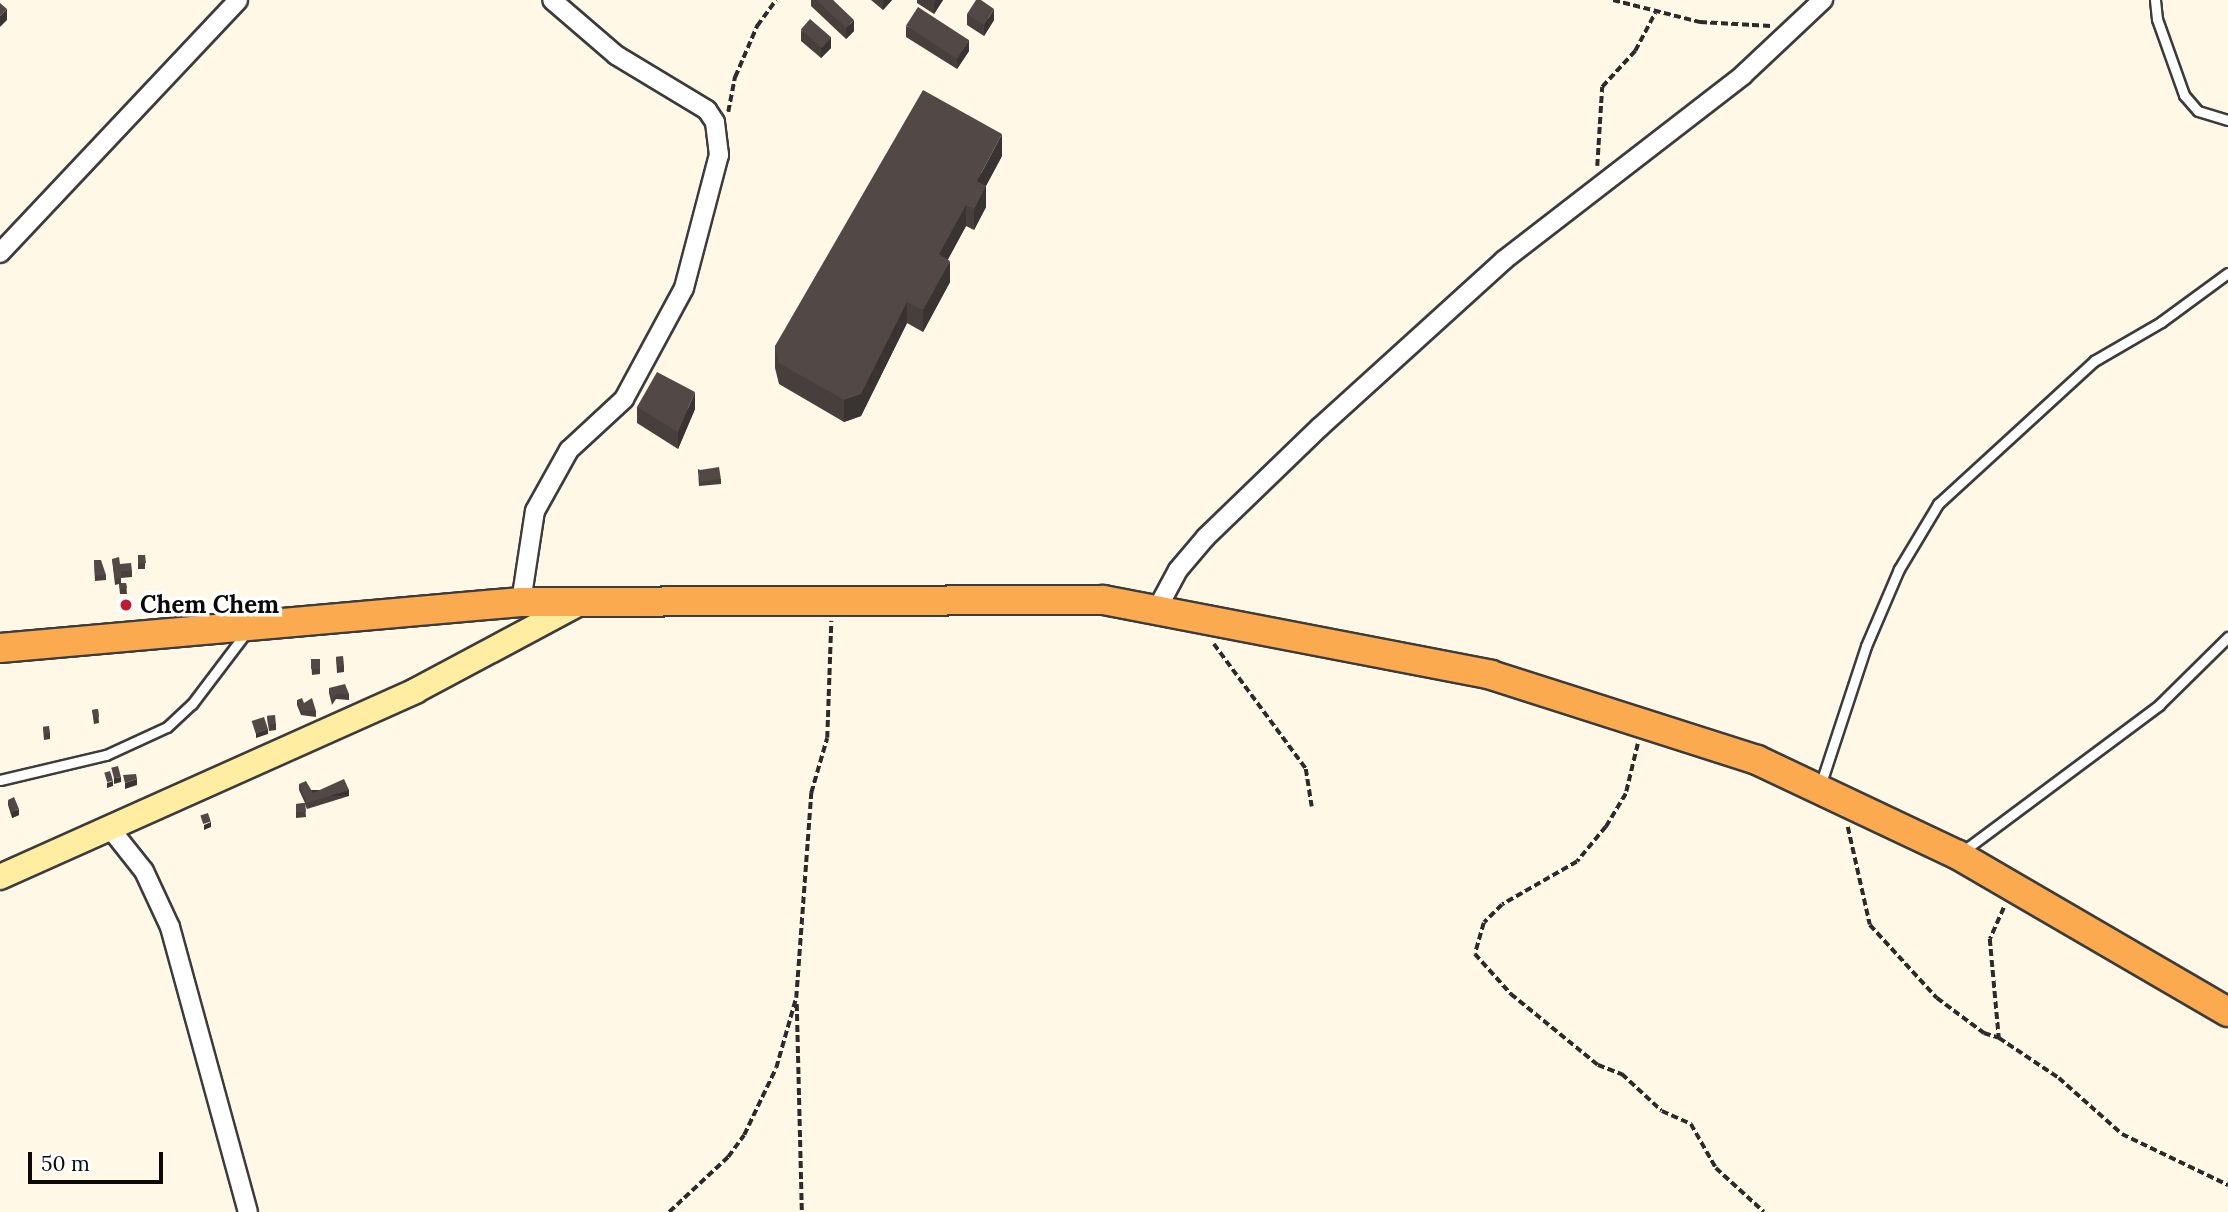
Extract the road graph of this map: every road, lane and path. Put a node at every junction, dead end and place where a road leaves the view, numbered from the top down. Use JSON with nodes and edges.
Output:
{"nodes":[{"id":1,"x":238,"y":0,"type":"edge"},
{"id":2,"x":552,"y":0,"type":"edge"},
{"id":3,"x":776,"y":0,"type":"edge"},
{"id":4,"x":1613,"y":0,"type":"edge"},
{"id":5,"x":1823,"y":0,"type":"edge"},
{"id":6,"x":2155,"y":0,"type":"edge"},
{"id":7,"x":1655,"y":13,"type":"junction"},
{"id":8,"x":1794,"y":27,"type":"junction"},
{"id":9,"x":727,"y":116,"type":"dead end"},
{"id":10,"x":2228,"y":120,"type":"edge"},
{"id":11,"x":1597,"y":189,"type":"junction"},
{"id":12,"x":0,"y":253,"type":"edge"},
{"id":13,"x":2228,"y":273,"type":"edge"},
{"id":14,"x":834,"y":601,"type":"junction"},
{"id":15,"x":521,"y":602,"type":"junction"},
{"id":16,"x":582,"y":602,"type":"junction"},
{"id":17,"x":1157,"y":609,"type":"junction"},
{"id":18,"x":1194,"y":616,"type":"junction"},
{"id":19,"x":250,"y":627,"type":"junction"},
{"id":20,"x":2228,"y":637,"type":"edge"},
{"id":21,"x":0,"y":648,"type":"edge"},
{"id":22,"x":1643,"y":721,"type":"junction"},
{"id":23,"x":0,"y":780,"type":"edge"},
{"id":24,"x":1830,"y":795,"type":"junction"},
{"id":25,"x":1312,"y":807,"type":"dead end"},
{"id":26,"x":109,"y":827,"type":"junction"},
{"id":27,"x":1958,"y":855,"type":"junction"},
{"id":28,"x":0,"y":877,"type":"edge"},
{"id":29,"x":2013,"y":888,"type":"junction"},
{"id":30,"x":796,"y":998,"type":"junction"},
{"id":31,"x":2228,"y":1012,"type":"edge"},
{"id":32,"x":1999,"y":1038,"type":"junction"},
{"id":33,"x":2228,"y":1185,"type":"edge"},
{"id":34,"x":248,"y":1212,"type":"edge"},
{"id":35,"x":669,"y":1212,"type":"edge"},
{"id":36,"x":802,"y":1212,"type":"edge"},
{"id":37,"x":1764,"y":1212,"type":"edge"}],
"edges":[{"from":1,"to":12,"type":"street"},
{"from":2,"to":15,"type":"street"},
{"from":3,"to":9,"type":"path"},
{"from":4,"to":7,"type":"path"},
{"from":5,"to":8,"type":"street"},
{"from":6,"to":10,"type":"lane"},
{"from":7,"to":8,"type":"path"},
{"from":7,"to":11,"type":"path"},
{"from":8,"to":11,"type":"street"},
{"from":11,"to":17,"type":"street"},
{"from":13,"to":24,"type":"lane"},
{"from":14,"to":16,"type":"highway"},
{"from":14,"to":17,"type":"highway"},
{"from":14,"to":30,"type":"path"},
{"from":15,"to":16,"type":"highway"},
{"from":15,"to":19,"type":"highway"},
{"from":16,"to":26,"type":"main road"},
{"from":17,"to":18,"type":"highway"},
{"from":18,"to":22,"type":"highway"},
{"from":18,"to":25,"type":"path"},
{"from":19,"to":21,"type":"highway"},
{"from":19,"to":23,"type":"lane"},
{"from":20,"to":27,"type":"lane"},
{"from":22,"to":24,"type":"highway"},
{"from":22,"to":37,"type":"path"},
{"from":24,"to":27,"type":"highway"},
{"from":24,"to":32,"type":"path"},
{"from":26,"to":28,"type":"main road"},
{"from":26,"to":34,"type":"street"},
{"from":27,"to":29,"type":"highway"},
{"from":29,"to":31,"type":"highway"},
{"from":29,"to":32,"type":"path"},
{"from":30,"to":35,"type":"path"},
{"from":30,"to":36,"type":"path"},
{"from":32,"to":33,"type":"path"}]}
